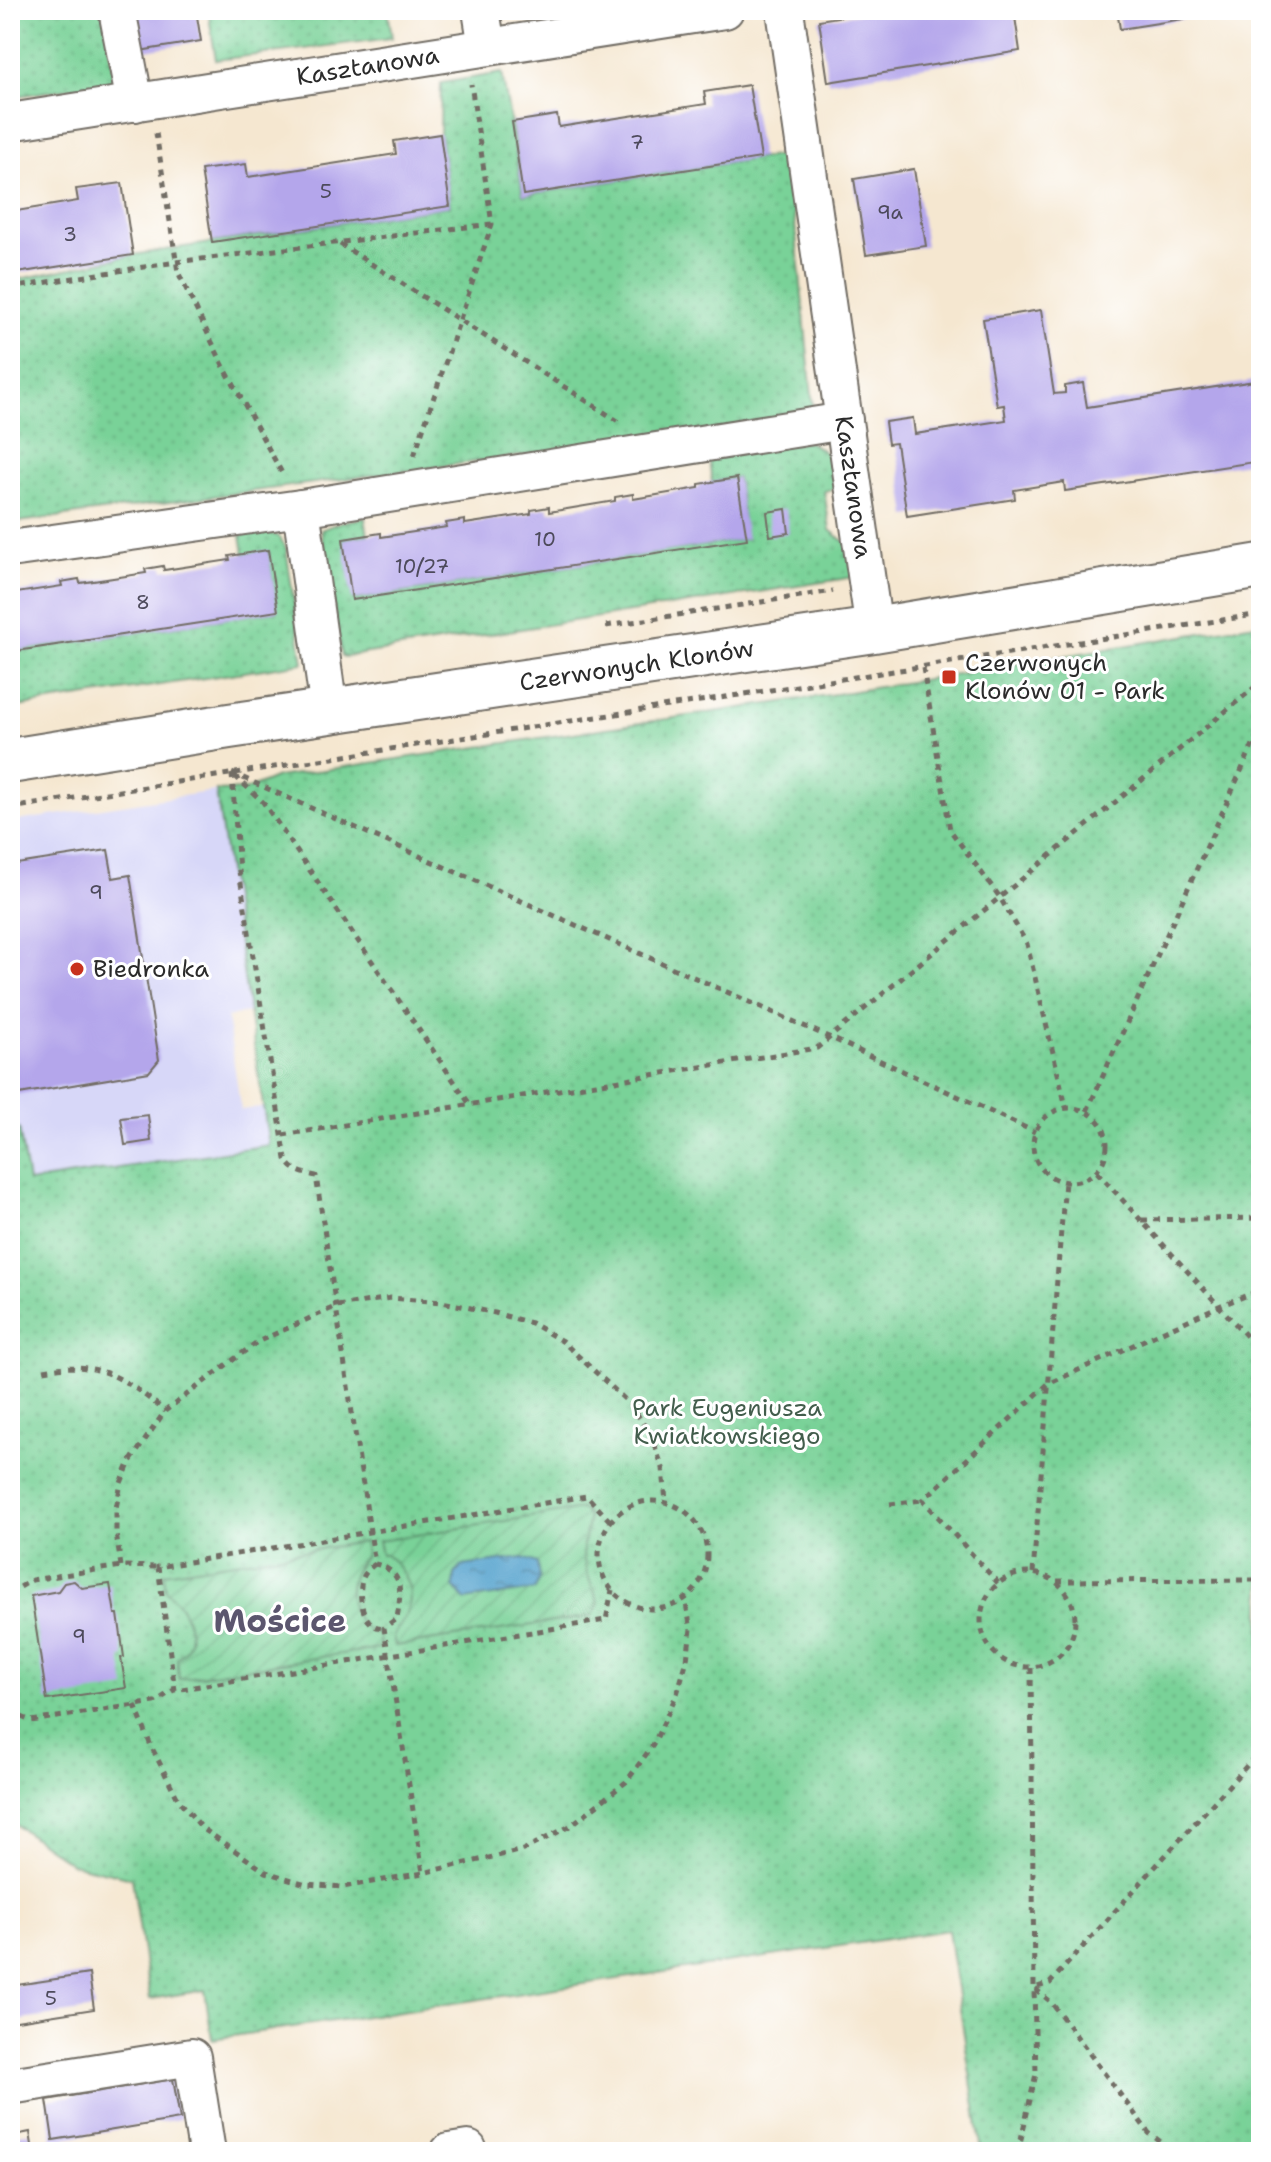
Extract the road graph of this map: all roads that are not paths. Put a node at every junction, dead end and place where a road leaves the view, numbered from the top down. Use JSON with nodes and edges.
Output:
{"nodes":[{"id":1,"x":117,"y":10,"type":"edge"},
{"id":2,"x":481,"y":10,"type":"edge"},
{"id":3,"x":725,"y":10,"type":"edge"},
{"id":4,"x":785,"y":10,"type":"edge"},
{"id":5,"x":477,"y":49,"type":"junction"},
{"id":6,"x":140,"y":102,"type":"junction"},
{"id":7,"x":10,"y":122,"type":"edge"},
{"id":8,"x":842,"y":405,"type":"junction"},
{"id":9,"x":301,"y":508,"type":"junction"},
{"id":10,"x":10,"y":549,"type":"edge"},
{"id":11,"x":1261,"y":566,"type":"edge"},
{"id":12,"x":874,"y":630,"type":"junction"},
{"id":13,"x":329,"y":711,"type":"junction"},
{"id":14,"x":10,"y":761,"type":"edge"},
{"id":15,"x":10,"y":2086,"type":"edge"},
{"id":16,"x":207,"y":2152,"type":"edge"},
{"id":17,"x":449,"y":2152,"type":"edge"},
{"id":18,"x":469,"y":2152,"type":"edge"}],
"edges":[{"from":1,"to":6,"type":"street"},
{"from":2,"to":5,"type":"street"},
{"from":3,"to":5,"type":"street","name":"Kasztanowa"},
{"from":4,"to":8,"type":"street","name":"Kasztanowa"},
{"from":5,"to":6,"type":"street","name":"Kasztanowa"},
{"from":6,"to":7,"type":"street","name":"Kasztanowa"},
{"from":8,"to":9,"type":"street"},
{"from":8,"to":12,"type":"street","name":"Kasztanowa"},
{"from":9,"to":10,"type":"street"},
{"from":9,"to":13,"type":"street"},
{"from":11,"to":12,"type":"main road","name":"Czerwonych Klonów"},
{"from":12,"to":13,"type":"main road","name":"Czerwonych Klonów"},
{"from":13,"to":14,"type":"main road","name":"Czerwonych Klonów"},
{"from":15,"to":16,"type":"street"},
{"from":17,"to":18,"type":"street"}]}
